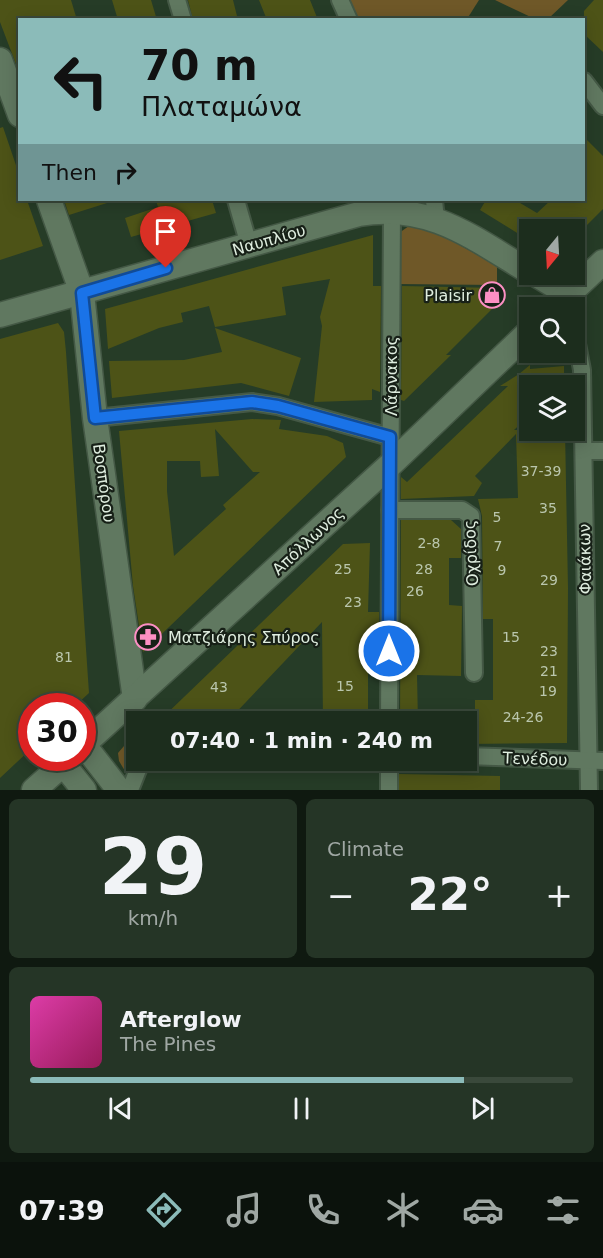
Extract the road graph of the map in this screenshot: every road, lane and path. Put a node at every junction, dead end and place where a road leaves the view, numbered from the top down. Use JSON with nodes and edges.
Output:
{"nodes":[{"id":1,"x":177,"y":0,"type":"edge"},
{"id":2,"x":340,"y":0,"type":"edge"},
{"id":3,"x":182,"y":18,"type":"edge"},
{"id":4,"x":348,"y":18,"type":"edge"},
{"id":5,"x":0,"y":60,"type":"edge"},
{"id":6,"x":585,"y":82,"type":"edge"},
{"id":7,"x":603,"y":106,"type":"edge"},
{"id":8,"x":18,"y":110,"type":"edge"},
{"id":9,"x":49,"y":201,"type":"edge"},
{"id":10,"x":236,"y":201,"type":"edge"},
{"id":11,"x":435,"y":209,"type":"edge"},
{"id":12,"x":392,"y":211,"type":"junction"},
{"id":13,"x":249,"y":245,"type":"junction"},
{"id":14,"x":603,"y":262,"type":"edge"},
{"id":15,"x":519,"y":265,"type":"edge"},
{"id":16,"x":545,"y":285,"type":"edge"},
{"id":17,"x":82,"y":293,"type":"junction"},
{"id":18,"x":558,"y":297,"type":"edge"},
{"id":19,"x":570,"y":297,"type":"edge"},
{"id":20,"x":0,"y":315,"type":"edge"},
{"id":21,"x":519,"y":342,"type":"edge"},
{"id":22,"x":581,"y":363,"type":"edge"},
{"id":23,"x":95,"y":418,"type":"junction"},
{"id":24,"x":390,"y":437,"type":"junction"},
{"id":25,"x":584,"y":451,"type":"junction"},
{"id":26,"x":603,"y":451,"type":"edge"},
{"id":27,"x":390,"y":465,"type":"junction"},
{"id":28,"x":390,"y":510,"type":"junction"},
{"id":29,"x":474,"y":674,"type":"dead end"},
{"id":30,"x":135,"y":699,"type":"junction"},
{"id":31,"x":389,"y":711,"type":"edge"},
{"id":32,"x":96,"y":734,"type":"edge"},
{"id":33,"x":477,"y":756,"type":"edge"},
{"id":34,"x":596,"y":761,"type":"edge"},
{"id":35,"x":55,"y":771,"type":"edge"},
{"id":36,"x":79,"y":771,"type":"edge"},
{"id":37,"x":96,"y":771,"type":"edge"},
{"id":38,"x":137,"y":771,"type":"edge"},
{"id":39,"x":389,"y":771,"type":"edge"},
{"id":40,"x":34,"y":790,"type":"edge"},
{"id":41,"x":84,"y":790,"type":"edge"},
{"id":42,"x":119,"y":790,"type":"edge"},
{"id":43,"x":130,"y":790,"type":"edge"},
{"id":44,"x":389,"y":790,"type":"edge"},
{"id":45,"x":589,"y":790,"type":"edge"}],
"edges":[{"from":1,"to":3,"type":"street"},
{"from":2,"to":4,"type":"street"},
{"from":5,"to":8,"type":"street"},
{"from":6,"to":7,"type":"street"},
{"from":9,"to":17,"type":"street","name":"Βοσπόρου"},
{"from":10,"to":13,"type":"street"},
{"from":11,"to":12,"type":"street","name":"Ναυπλίου"},
{"from":11,"to":15,"type":"street","name":"Ναυπλίου"},
{"from":12,"to":13,"type":"street","name":"Ναυπλίου"},
{"from":12,"to":24,"type":"street","name":"Λάρνακος"},
{"from":13,"to":17,"type":"street","name":"Ναυπλίου"},
{"from":14,"to":19,"type":"street"},
{"from":16,"to":18,"type":"street"},
{"from":17,"to":20,"type":"street","name":"Ναυπλίου"},
{"from":17,"to":23,"type":"street","name":"Βοσπόρου"},
{"from":21,"to":27,"type":"street","name":"Απόλλωνος"},
{"from":22,"to":25,"type":"street","name":"Φαιάκων"},
{"from":23,"to":24,"type":"street"},
{"from":23,"to":30,"type":"street","name":"Βοσπόρου"},
{"from":24,"to":27,"type":"street","name":"Λάρνακος"},
{"from":25,"to":26,"type":"street"},
{"from":25,"to":34,"type":"street","name":"Φαιάκων"},
{"from":27,"to":28,"type":"street","name":"Λάρνακος"},
{"from":27,"to":30,"type":"street","name":"Απόλλωνος"},
{"from":28,"to":29,"type":"street","name":"Οχρίδος"},
{"from":28,"to":31,"type":"street","name":"Λάρνακος"},
{"from":30,"to":32,"type":"street","name":"Απόλλωνος"},
{"from":33,"to":34,"type":"street","name":"Τενέδου"},
{"from":34,"to":45,"type":"street","name":"Φαιάκων"},
{"from":35,"to":40,"type":"street","name":"Απόλλωνος"},
{"from":36,"to":41,"type":"street"},
{"from":37,"to":42,"type":"street"},
{"from":38,"to":43,"type":"street"},
{"from":39,"to":44,"type":"street"}]}
